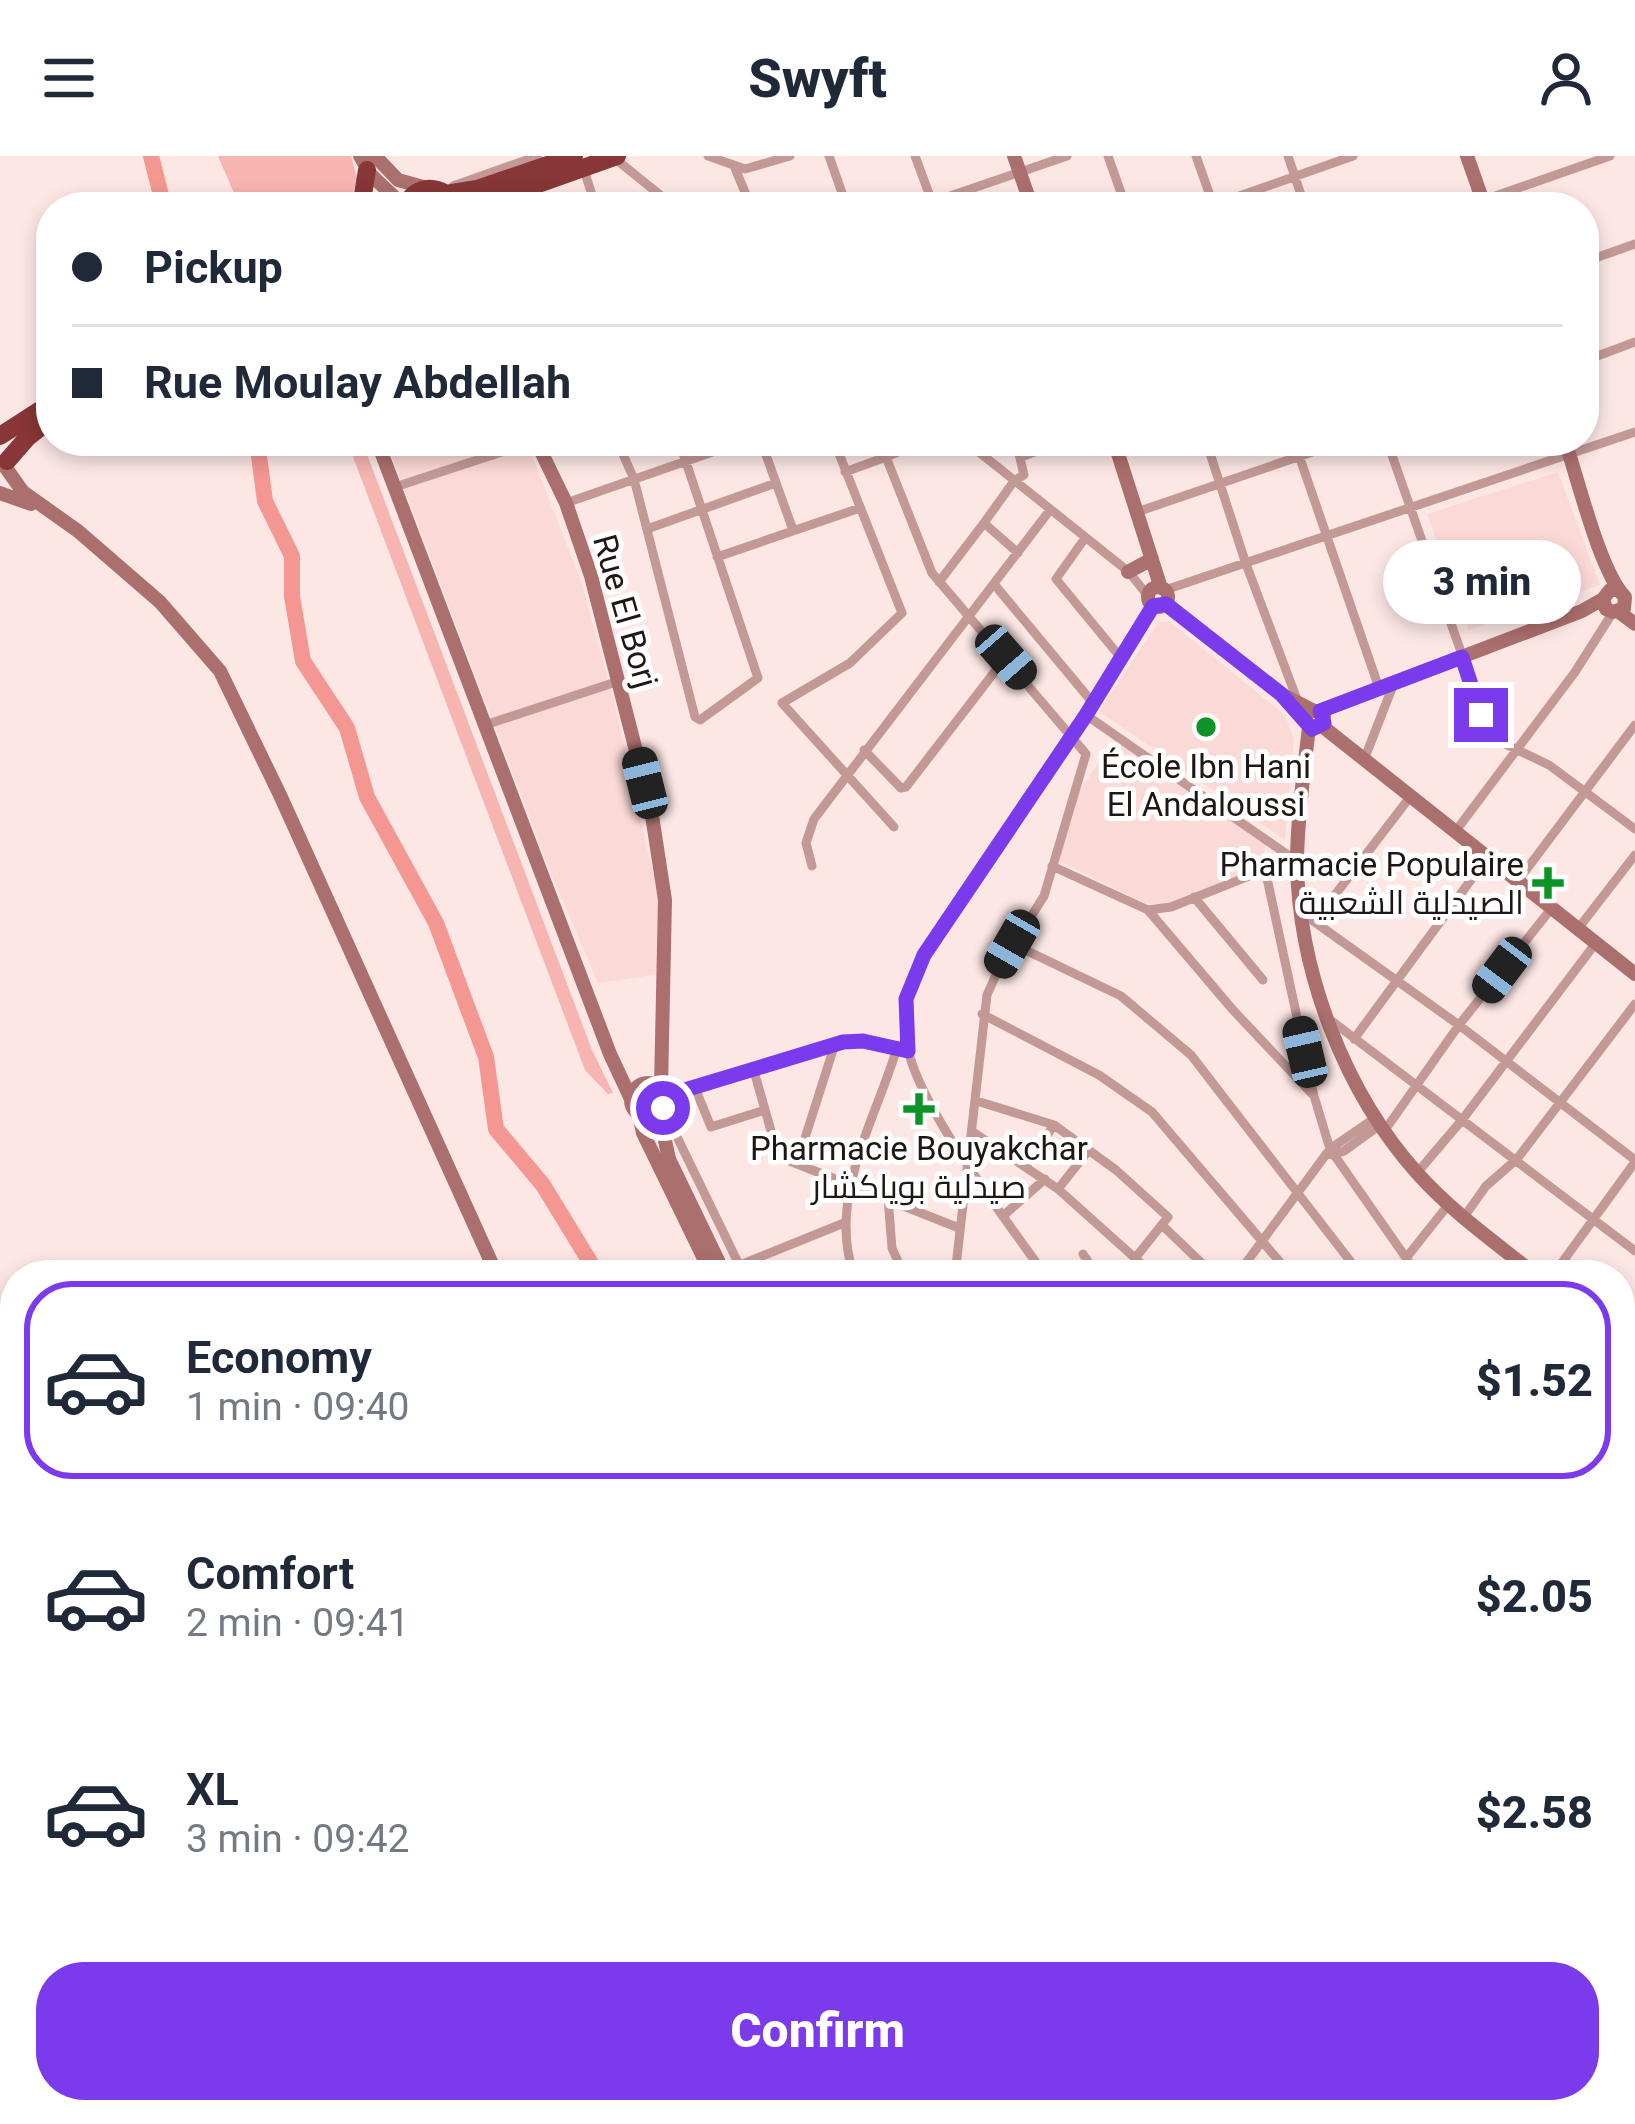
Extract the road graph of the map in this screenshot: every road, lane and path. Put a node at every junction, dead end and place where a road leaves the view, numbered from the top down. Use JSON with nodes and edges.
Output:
{"nodes":[{"id":1,"x":538,"y":156,"type":"edge"},
{"id":2,"x":707,"y":156,"type":"edge"},
{"id":3,"x":790,"y":156,"type":"edge"},
{"id":4,"x":829,"y":156,"type":"edge"},
{"id":5,"x":915,"y":156,"type":"edge"},
{"id":6,"x":1014,"y":156,"type":"edge"},
{"id":7,"x":1067,"y":156,"type":"edge"},
{"id":8,"x":1108,"y":156,"type":"edge"},
{"id":9,"x":1196,"y":156,"type":"edge"},
{"id":10,"x":1288,"y":156,"type":"edge"},
{"id":11,"x":1353,"y":156,"type":"edge"},
{"id":12,"x":1467,"y":156,"type":"edge"},
{"id":13,"x":1610,"y":156,"type":"edge"},
{"id":14,"x":615,"y":157,"type":"edge"},
{"id":15,"x":367,"y":161,"type":"edge"},
{"id":16,"x":579,"y":161,"type":"edge"},
{"id":17,"x":735,"y":168,"type":"junction"},
{"id":18,"x":1020,"y":172,"type":"junction"},
{"id":19,"x":1295,"y":177,"type":"junction"},
{"id":20,"x":363,"y":192,"type":"edge"},
{"id":21,"x":393,"y":192,"type":"edge"},
{"id":22,"x":433,"y":192,"type":"edge"},
{"id":23,"x":449,"y":192,"type":"edge"},
{"id":24,"x":460,"y":192,"type":"edge"},
{"id":25,"x":510,"y":192,"type":"edge"},
{"id":26,"x":590,"y":192,"type":"edge"},
{"id":27,"x":657,"y":192,"type":"edge"},
{"id":28,"x":745,"y":192,"type":"edge"},
{"id":29,"x":842,"y":192,"type":"edge"},
{"id":30,"x":929,"y":192,"type":"edge"},
{"id":31,"x":968,"y":192,"type":"edge"},
{"id":32,"x":1027,"y":192,"type":"edge"},
{"id":33,"x":1121,"y":192,"type":"edge"},
{"id":34,"x":1208,"y":192,"type":"edge"},
{"id":35,"x":1252,"y":192,"type":"edge"},
{"id":36,"x":1300,"y":192,"type":"edge"},
{"id":37,"x":1480,"y":192,"type":"edge"},
{"id":38,"x":1516,"y":192,"type":"edge"},
{"id":39,"x":1635,"y":244,"type":"edge"},
{"id":40,"x":1599,"y":257,"type":"edge"},
{"id":41,"x":1635,"y":342,"type":"edge"},
{"id":42,"x":1599,"y":355,"type":"edge"},
{"id":43,"x":36,"y":421,"type":"edge"},
{"id":44,"x":36,"y":431,"type":"edge"},
{"id":45,"x":1635,"y":432,"type":"edge"},
{"id":46,"x":1599,"y":441,"type":"edge"},
{"id":47,"x":383,"y":456,"type":"edge"},
{"id":48,"x":490,"y":456,"type":"edge"},
{"id":49,"x":543,"y":456,"type":"edge"},
{"id":50,"x":624,"y":456,"type":"edge"},
{"id":51,"x":685,"y":456,"type":"edge"},
{"id":52,"x":703,"y":456,"type":"edge"},
{"id":53,"x":766,"y":456,"type":"edge"},
{"id":54,"x":839,"y":456,"type":"edge"},
{"id":55,"x":983,"y":456,"type":"edge"},
{"id":56,"x":1119,"y":456,"type":"edge"},
{"id":57,"x":1212,"y":456,"type":"edge"},
{"id":58,"x":1392,"y":456,"type":"edge"},
{"id":59,"x":1547,"y":456,"type":"edge"},
{"id":60,"x":1571,"y":456,"type":"edge"},
{"id":61,"x":886,"y":457,"type":"joint"},
{"id":62,"x":1021,"y":457,"type":"edge"},
{"id":63,"x":1299,"y":457,"type":"joint"},
{"id":64,"x":3,"y":458,"type":"edge"},
{"id":65,"x":687,"y":462,"type":"junction"},
{"id":66,"x":845,"y":472,"type":"junction"},
{"id":67,"x":634,"y":479,"type":"junction"},
{"id":68,"x":1014,"y":481,"type":"junction"},
{"id":69,"x":776,"y":483,"type":"junction"},
{"id":70,"x":1222,"y":484,"type":"junction"},
{"id":71,"x":395,"y":487,"type":"junction"},
{"id":72,"x":0,"y":493,"type":"edge"},
{"id":73,"x":566,"y":503,"type":"junction"},
{"id":74,"x":42,"y":507,"type":"junction"},
{"id":75,"x":702,"y":508,"type":"junction"},
{"id":76,"x":860,"y":508,"type":"junction"},
{"id":77,"x":1411,"y":509,"type":"junction"},
{"id":78,"x":1050,"y":510,"type":"junction"},
{"id":79,"x":1137,"y":512,"type":"junction"},
{"id":80,"x":984,"y":523,"type":"junction"},
{"id":81,"x":646,"y":529,"type":"junction"},
{"id":82,"x":794,"y":530,"type":"junction"},
{"id":83,"x":1327,"y":537,"type":"junction"},
{"id":84,"x":1084,"y":538,"type":"junction"},
{"id":85,"x":1018,"y":554,"type":"junction"},
{"id":86,"x":717,"y":557,"type":"junction"},
{"id":87,"x":1152,"y":559,"type":"junction"},
{"id":88,"x":1246,"y":565,"type":"junction"},
{"id":89,"x":1129,"y":572,"type":"junction"},
{"id":90,"x":939,"y":582,"type":"junction"},
{"id":91,"x":994,"y":584,"type":"junction"},
{"id":92,"x":1158,"y":595,"type":"junction"},
{"id":93,"x":1620,"y":600,"type":"edge"},
{"id":94,"x":969,"y":616,"type":"junction"},
{"id":95,"x":1635,"y":624,"type":"edge"},
{"id":96,"x":1006,"y":657,"type":"junction"},
{"id":97,"x":1462,"y":657,"type":"junction"},
{"id":98,"x":1121,"y":658,"type":"junction"},
{"id":99,"x":619,"y":681,"type":"junction"},
{"id":100,"x":1386,"y":686,"type":"junction"},
{"id":101,"x":1093,"y":703,"type":"junction"},
{"id":102,"x":1086,"y":715,"type":"junction"},
{"id":103,"x":1311,"y":716,"type":"junction"},
{"id":104,"x":485,"y":725,"type":"junction"},
{"id":105,"x":1635,"y":725,"type":"edge"},
{"id":106,"x":1072,"y":734,"type":"junction"},
{"id":107,"x":864,"y":750,"type":"junction"},
{"id":108,"x":1517,"y":750,"type":"junction"},
{"id":109,"x":1364,"y":760,"type":"junction"},
{"id":110,"x":845,"y":774,"type":"junction"},
{"id":111,"x":1585,"y":791,"type":"junction"},
{"id":112,"x":1410,"y":797,"type":"junction"},
{"id":113,"x":894,"y":827,"type":"dead end"},
{"id":114,"x":1635,"y":829,"type":"edge"},
{"id":115,"x":1455,"y":832,"type":"junction"},
{"id":116,"x":1635,"y":855,"type":"edge"},
{"id":117,"x":1487,"y":858,"type":"junction"},
{"id":118,"x":1298,"y":863,"type":"junction"},
{"id":119,"x":812,"y":866,"type":"dead end"},
{"id":120,"x":1052,"y":866,"type":"junction"},
{"id":121,"x":1265,"y":869,"type":"junction"},
{"id":122,"x":1517,"y":882,"type":"junction"},
{"id":123,"x":1194,"y":897,"type":"junction"},
{"id":124,"x":1551,"y":909,"type":"junction"},
{"id":125,"x":1148,"y":910,"type":"junction"},
{"id":126,"x":1309,"y":917,"type":"junction"},
{"id":127,"x":1577,"y":930,"type":"junction"},
{"id":128,"x":1012,"y":944,"type":"junction"},
{"id":129,"x":1595,"y":944,"type":"junction"},
{"id":130,"x":1635,"y":974,"type":"edge"},
{"id":131,"x":1263,"y":980,"type":"dead end"},
{"id":132,"x":1397,"y":980,"type":"junction"},
{"id":133,"x":1635,"y":1004,"type":"edge"},
{"id":134,"x":982,"y":1014,"type":"junction"},
{"id":135,"x":1329,"y":1019,"type":"junction"},
{"id":136,"x":1459,"y":1025,"type":"junction"},
{"id":137,"x":1354,"y":1039,"type":"junction"},
{"id":138,"x":835,"y":1044,"type":"junction"},
{"id":139,"x":902,"y":1050,"type":"junction"},
{"id":140,"x":1505,"y":1064,"type":"junction"},
{"id":141,"x":754,"y":1071,"type":"junction"},
{"id":142,"x":1415,"y":1084,"type":"junction"},
{"id":143,"x":695,"y":1088,"type":"junction"},
{"id":144,"x":1314,"y":1096,"type":"junction"},
{"id":145,"x":631,"y":1099,"type":"junction"},
{"id":146,"x":662,"y":1101,"type":"junction"},
{"id":147,"x":977,"y":1101,"type":"junction"},
{"id":148,"x":1559,"y":1103,"type":"junction"},
{"id":149,"x":765,"y":1110,"type":"junction"},
{"id":150,"x":639,"y":1114,"type":"junction"},
{"id":151,"x":1462,"y":1120,"type":"junction"},
{"id":152,"x":1054,"y":1125,"type":"junction"},
{"id":153,"x":1380,"y":1125,"type":"junction"},
{"id":154,"x":973,"y":1132,"type":"junction"},
{"id":155,"x":1089,"y":1150,"type":"junction"},
{"id":156,"x":1330,"y":1153,"type":"junction"},
{"id":157,"x":1517,"y":1159,"type":"junction"},
{"id":158,"x":1635,"y":1161,"type":"edge"},
{"id":159,"x":797,"y":1163,"type":"junction"},
{"id":160,"x":969,"y":1164,"type":"junction"},
{"id":161,"x":1026,"y":1166,"type":"junction"},
{"id":162,"x":1417,"y":1173,"type":"junction"},
{"id":163,"x":1045,"y":1179,"type":"junction"},
{"id":164,"x":850,"y":1184,"type":"junction"},
{"id":165,"x":1058,"y":1189,"type":"junction"},
{"id":166,"x":1298,"y":1192,"type":"junction"},
{"id":167,"x":888,"y":1198,"type":"junction"},
{"id":168,"x":1449,"y":1204,"type":"junction"},
{"id":169,"x":1004,"y":1215,"type":"junction"},
{"id":170,"x":1464,"y":1217,"type":"junction"},
{"id":171,"x":1594,"y":1221,"type":"junction"},
{"id":172,"x":844,"y":1223,"type":"junction"},
{"id":173,"x":1163,"y":1226,"type":"junction"},
{"id":174,"x":959,"y":1228,"type":"junction"},
{"id":175,"x":1262,"y":1239,"type":"junction"},
{"id":176,"x":1635,"y":1250,"type":"edge"},
{"id":177,"x":1083,"y":1254,"type":"dead end"},
{"id":178,"x":1136,"y":1257,"type":"junction"},
{"id":179,"x":1406,"y":1258,"type":"joint"},
{"id":180,"x":490,"y":1260,"type":"edge"},
{"id":181,"x":705,"y":1260,"type":"edge"},
{"id":182,"x":718,"y":1260,"type":"edge"},
{"id":183,"x":737,"y":1260,"type":"edge"},
{"id":184,"x":764,"y":1260,"type":"edge"},
{"id":185,"x":849,"y":1260,"type":"edge"},
{"id":186,"x":898,"y":1260,"type":"edge"},
{"id":187,"x":956,"y":1260,"type":"edge"},
{"id":188,"x":1035,"y":1260,"type":"edge"},
{"id":189,"x":1087,"y":1260,"type":"edge"},
{"id":190,"x":1139,"y":1260,"type":"edge"},
{"id":191,"x":1198,"y":1260,"type":"edge"},
{"id":192,"x":1247,"y":1260,"type":"edge"},
{"id":193,"x":1279,"y":1260,"type":"edge"},
{"id":194,"x":1350,"y":1260,"type":"edge"},
{"id":195,"x":1517,"y":1260,"type":"edge"},
{"id":196,"x":1564,"y":1260,"type":"edge"}],
"edges":[{"from":1,"to":23,"type":"street"},
{"from":2,"to":17,"type":"street"},
{"from":3,"to":17,"type":"street"},
{"from":4,"to":29,"type":"street"},
{"from":5,"to":30,"type":"street"},
{"from":6,"to":18,"type":"street"},
{"from":7,"to":18,"type":"street"},
{"from":8,"to":33,"type":"street"},
{"from":9,"to":34,"type":"street"},
{"from":10,"to":19,"type":"street"},
{"from":11,"to":19,"type":"street"},
{"from":12,"to":37,"type":"street"},
{"from":13,"to":38,"type":"street"},
{"from":14,"to":16,"type":"highway"},
{"from":14,"to":27,"type":"street"},
{"from":15,"to":20,"type":"highway"},
{"from":15,"to":21,"type":"street"},
{"from":15,"to":22,"type":"street"},
{"from":16,"to":24,"type":"highway"},
{"from":16,"to":25,"type":"highway"},
{"from":16,"to":26,"type":"street"},
{"from":17,"to":28,"type":"street"},
{"from":18,"to":31,"type":"street"},
{"from":18,"to":32,"type":"street"},
{"from":19,"to":35,"type":"street"},
{"from":19,"to":36,"type":"street"},
{"from":39,"to":40,"type":"street"},
{"from":41,"to":42,"type":"street"},
{"from":43,"to":64,"type":"highway"},
{"from":44,"to":64,"type":"highway"},
{"from":45,"to":46,"type":"street"},
{"from":47,"to":71,"type":"street"},
{"from":48,"to":71,"type":"street"},
{"from":49,"to":73,"type":"street","name":"Rue El Borj"},
{"from":50,"to":67,"type":"street"},
{"from":51,"to":65,"type":"street"},
{"from":52,"to":65,"type":"street"},
{"from":53,"to":69,"type":"street"},
{"from":54,"to":66,"type":"street"},
{"from":55,"to":68,"type":"street"},
{"from":56,"to":79,"type":"street"},
{"from":57,"to":70,"type":"street"},
{"from":58,"to":77,"type":"street"},
{"from":59,"to":77,"type":"street"},
{"from":60,"to":93,"type":"street"},
{"from":61,"to":66,"type":"street"},
{"from":61,"to":90,"type":"street"},
{"from":62,"to":68,"type":"street"},
{"from":63,"to":70,"type":"street"},
{"from":63,"to":83,"type":"street"},
{"from":64,"to":74,"type":"street"},
{"from":65,"to":67,"type":"street"},
{"from":65,"to":75,"type":"street"},
{"from":66,"to":76,"type":"street"},
{"from":67,"to":73,"type":"street"},
{"from":67,"to":81,"type":"street"},
{"from":68,"to":78,"type":"street"},
{"from":68,"to":80,"type":"street"},
{"from":69,"to":75,"type":"street"},
{"from":69,"to":82,"type":"street"},
{"from":70,"to":79,"type":"street"},
{"from":70,"to":88,"type":"street"},
{"from":71,"to":104,"type":"street"},
{"from":72,"to":74,"type":"street"},
{"from":73,"to":99,"type":"street","name":"Rue El Borj"},
{"from":74,"to":180,"type":"street"},
{"from":75,"to":81,"type":"street"},
{"from":75,"to":86,"type":"street"},
{"from":76,"to":82,"type":"street"},
{"from":76,"to":110,"type":"street"},
{"from":77,"to":83,"type":"street"},
{"from":77,"to":97,"type":"street"},
{"from":78,"to":84,"type":"street"},
{"from":78,"to":85,"type":"street"},
{"from":79,"to":87,"type":"street"},
{"from":80,"to":85,"type":"street"},
{"from":80,"to":90,"type":"street"},
{"from":81,"to":86,"type":"street"},
{"from":82,"to":86,"type":"street"},
{"from":83,"to":88,"type":"street"},
{"from":83,"to":100,"type":"street"},
{"from":84,"to":89,"type":"street"},
{"from":84,"to":98,"type":"street"},
{"from":85,"to":91,"type":"street"},
{"from":87,"to":89,"type":"street"},
{"from":87,"to":92,"type":"street"},
{"from":88,"to":92,"type":"street"},
{"from":88,"to":103,"type":"street"},
{"from":89,"to":92,"type":"street"},
{"from":90,"to":94,"type":"street"},
{"from":91,"to":94,"type":"street"},
{"from":91,"to":101,"type":"street"},
{"from":92,"to":98,"type":"street"},
{"from":92,"to":103,"type":"street"},
{"from":93,"to":95,"type":"street"},
{"from":93,"to":97,"type":"street"},
{"from":93,"to":108,"type":"street"},
{"from":94,"to":96,"type":"street"},
{"from":94,"to":107,"type":"street"},
{"from":96,"to":106,"type":"street"},
{"from":96,"to":107,"type":"street"},
{"from":97,"to":100,"type":"street"},
{"from":97,"to":108,"type":"street"},
{"from":98,"to":101,"type":"street"},
{"from":99,"to":104,"type":"street"},
{"from":99,"to":146,"type":"street","name":"Rue El Borj"},
{"from":100,"to":103,"type":"street"},
{"from":100,"to":109,"type":"street"},
{"from":101,"to":102,"type":"street"},
{"from":102,"to":106,"type":"street"},
{"from":102,"to":118,"type":"street"},
{"from":103,"to":109,"type":"street"},
{"from":103,"to":118,"type":"street"},
{"from":104,"to":145,"type":"street"},
{"from":105,"to":111,"type":"street"},
{"from":106,"to":120,"type":"street"},
{"from":106,"to":139,"type":"street"},
{"from":107,"to":110,"type":"street"},
{"from":108,"to":111,"type":"street"},
{"from":108,"to":115,"type":"street"},
{"from":109,"to":112,"type":"street"},
{"from":110,"to":113,"type":"street"},
{"from":110,"to":119,"type":"street"},
{"from":111,"to":114,"type":"street"},
{"from":111,"to":122,"type":"street"},
{"from":112,"to":115,"type":"street"},
{"from":112,"to":126,"type":"street"},
{"from":115,"to":117,"type":"street"},
{"from":116,"to":127,"type":"street"},
{"from":117,"to":122,"type":"street"},
{"from":117,"to":132,"type":"street"},
{"from":118,"to":121,"type":"street"},
{"from":118,"to":126,"type":"street"},
{"from":120,"to":125,"type":"street"},
{"from":120,"to":128,"type":"street"},
{"from":121,"to":123,"type":"street"},
{"from":121,"to":144,"type":"street"},
{"from":122,"to":124,"type":"street"},
{"from":123,"to":125,"type":"street"},
{"from":123,"to":131,"type":"street"},
{"from":124,"to":127,"type":"street"},
{"from":124,"to":136,"type":"street"},
{"from":125,"to":144,"type":"street"},
{"from":126,"to":132,"type":"street"},
{"from":126,"to":135,"type":"street"},
{"from":127,"to":129,"type":"street"},
{"from":128,"to":134,"type":"street"},
{"from":128,"to":166,"type":"street"},
{"from":129,"to":130,"type":"street"},
{"from":129,"to":140,"type":"street"},
{"from":132,"to":136,"type":"street"},
{"from":132,"to":137,"type":"street"},
{"from":133,"to":148,"type":"street"},
{"from":134,"to":147,"type":"street"},
{"from":134,"to":175,"type":"street"},
{"from":135,"to":137,"type":"street"},
{"from":135,"to":153,"type":"street"},
{"from":136,"to":140,"type":"street"},
{"from":136,"to":142,"type":"street"},
{"from":137,"to":142,"type":"street"},
{"from":138,"to":139,"type":"street"},
{"from":138,"to":141,"type":"street"},
{"from":138,"to":159,"type":"street"},
{"from":139,"to":160,"type":"street"},
{"from":139,"to":164,"type":"street"},
{"from":140,"to":148,"type":"street"},
{"from":140,"to":151,"type":"street"},
{"from":141,"to":143,"type":"street"},
{"from":141,"to":149,"type":"street"},
{"from":142,"to":151,"type":"street"},
{"from":142,"to":153,"type":"street"},
{"from":143,"to":146,"type":"street"},
{"from":143,"to":149,"type":"street"},
{"from":144,"to":156,"type":"street"},
{"from":145,"to":146,"type":"street"},
{"from":145,"to":150,"type":"street"},
{"from":146,"to":150,"type":"street"},
{"from":146,"to":182,"type":"street","name":"Rue El Borj"},
{"from":146,"to":183,"type":"street"},
{"from":147,"to":152,"type":"street"},
{"from":147,"to":154,"type":"street"},
{"from":148,"to":157,"type":"street"},
{"from":148,"to":158,"type":"street"},
{"from":149,"to":159,"type":"street"},
{"from":150,"to":181,"type":"street"},
{"from":151,"to":157,"type":"street"},
{"from":151,"to":162,"type":"street"},
{"from":152,"to":155,"type":"street"},
{"from":152,"to":161,"type":"street"},
{"from":153,"to":156,"type":"street"},
{"from":153,"to":162,"type":"street"},
{"from":154,"to":160,"type":"street"},
{"from":154,"to":161,"type":"street"},
{"from":155,"to":165,"type":"street"},
{"from":155,"to":173,"type":"street"},
{"from":156,"to":166,"type":"street"},
{"from":156,"to":179,"type":"street"},
{"from":157,"to":170,"type":"street"},
{"from":157,"to":171,"type":"street"},
{"from":158,"to":171,"type":"street"},
{"from":159,"to":164,"type":"street"},
{"from":160,"to":169,"type":"street"},
{"from":160,"to":174,"type":"street"},
{"from":161,"to":163,"type":"street"},
{"from":162,"to":168,"type":"street"},
{"from":163,"to":165,"type":"street"},
{"from":163,"to":169,"type":"street"},
{"from":164,"to":167,"type":"street"},
{"from":164,"to":172,"type":"street"},
{"from":165,"to":178,"type":"street"},
{"from":166,"to":175,"type":"street"},
{"from":166,"to":194,"type":"street"},
{"from":167,"to":174,"type":"street"},
{"from":167,"to":186,"type":"street"},
{"from":168,"to":170,"type":"street"},
{"from":168,"to":179,"type":"street"},
{"from":169,"to":188,"type":"street"},
{"from":170,"to":195,"type":"street"},
{"from":171,"to":176,"type":"street"},
{"from":171,"to":196,"type":"street"},
{"from":172,"to":184,"type":"street"},
{"from":172,"to":185,"type":"street"},
{"from":173,"to":178,"type":"street"},
{"from":173,"to":191,"type":"street"},
{"from":174,"to":187,"type":"street"},
{"from":175,"to":192,"type":"street"},
{"from":175,"to":193,"type":"street"},
{"from":177,"to":189,"type":"street"},
{"from":178,"to":190,"type":"street"}]}
